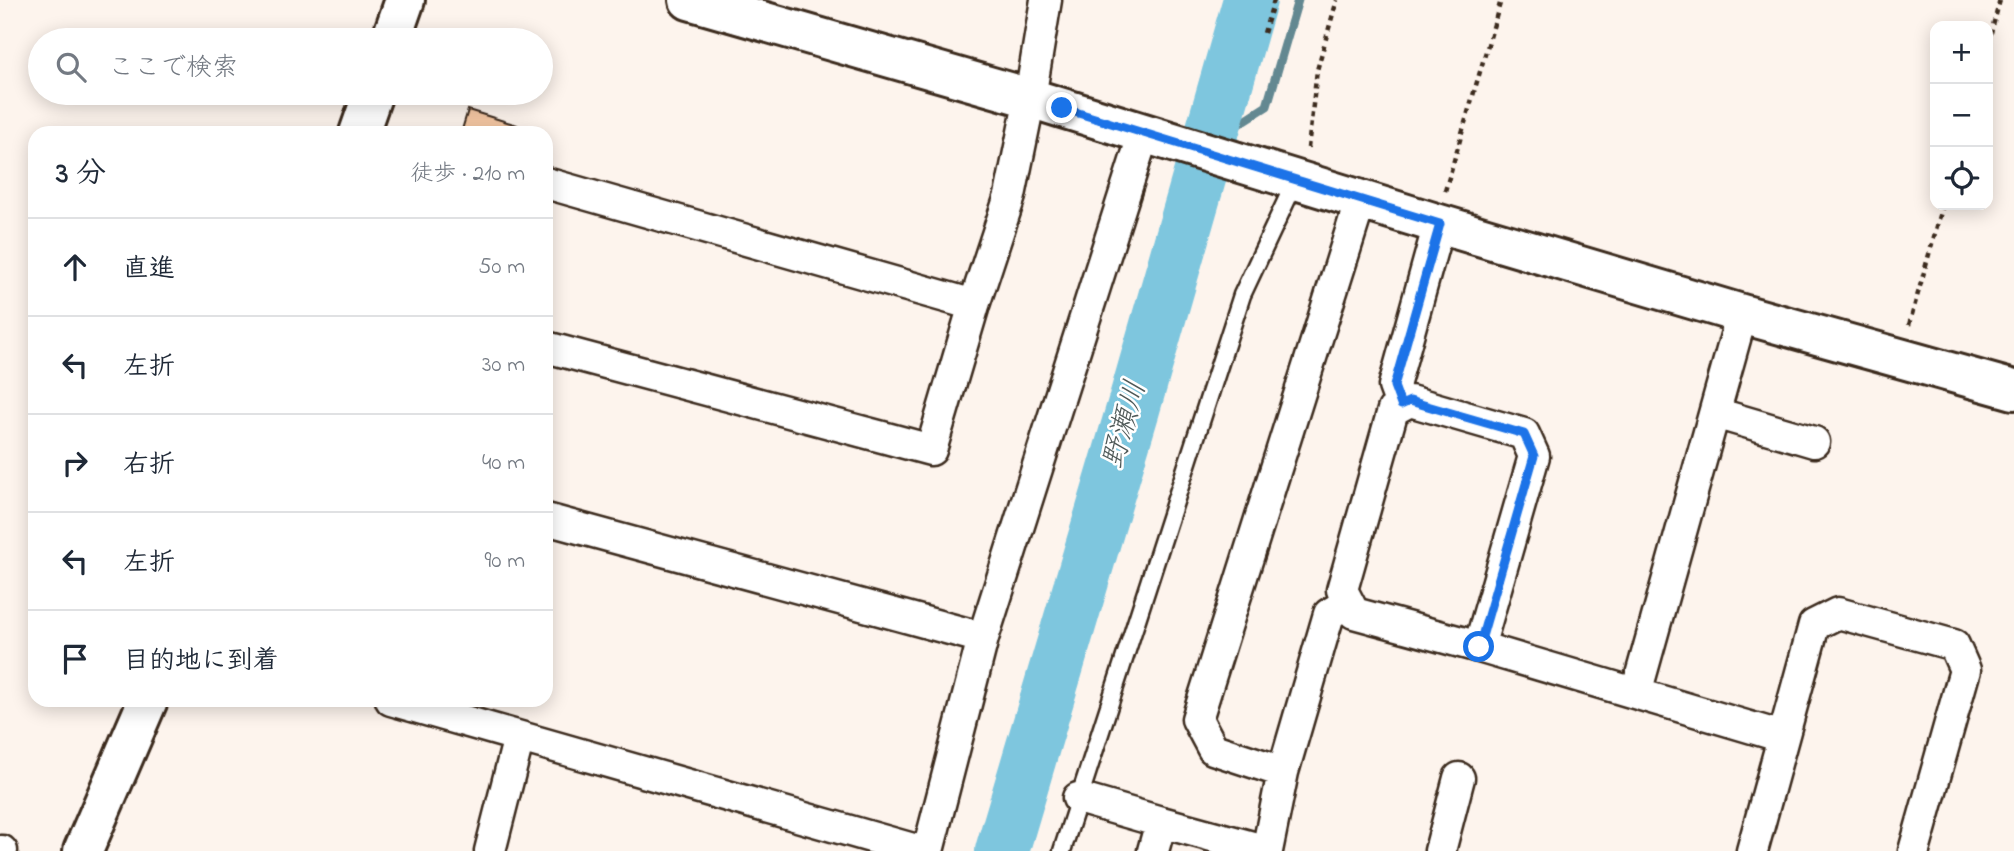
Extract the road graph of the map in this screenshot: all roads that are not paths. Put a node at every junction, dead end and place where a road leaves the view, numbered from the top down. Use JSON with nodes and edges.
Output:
{"nodes":[{"id":1,"x":405,"y":0,"type":"edge"},
{"id":2,"x":689,"y":0,"type":"edge"},
{"id":3,"x":1046,"y":0,"type":"edge"},
{"id":4,"x":395,"y":28,"type":"edge"},
{"id":5,"x":1030,"y":98,"type":"junction"},
{"id":6,"x":369,"y":105,"type":"edge"},
{"id":7,"x":361,"y":126,"type":"edge"},
{"id":8,"x":1158,"y":137,"type":"junction"},
{"id":9,"x":1291,"y":176,"type":"junction"},
{"id":10,"x":553,"y":185,"type":"edge"},
{"id":11,"x":1361,"y":200,"type":"junction"},
{"id":12,"x":1440,"y":224,"type":"junction"},
{"id":13,"x":974,"y":305,"type":"junction"},
{"id":14,"x":1742,"y":314,"type":"junction"},
{"id":15,"x":553,"y":349,"type":"edge"},
{"id":16,"x":2014,"y":390,"type":"edge"},
{"id":17,"x":1401,"y":405,"type":"junction"},
{"id":18,"x":1715,"y":413,"type":"junction"},
{"id":19,"x":1814,"y":442,"type":"dead end"},
{"id":20,"x":553,"y":521,"type":"edge"},
{"id":21,"x":1348,"y":603,"type":"junction"},
{"id":22,"x":983,"y":638,"type":"junction"},
{"id":23,"x":1479,"y":647,"type":"junction"},
{"id":24,"x":1636,"y":693,"type":"junction"},
{"id":25,"x":145,"y":707,"type":"edge"},
{"id":26,"x":415,"y":707,"type":"edge"},
{"id":27,"x":519,"y":737,"type":"junction"},
{"id":28,"x":1783,"y":737,"type":"junction"},
{"id":29,"x":1283,"y":772,"type":"junction"},
{"id":30,"x":1459,"y":778,"type":"dead end"},
{"id":31,"x":1078,"y":798,"type":"junction"},
{"id":32,"x":1161,"y":822,"type":"junction"},
{"id":33,"x":83,"y":851,"type":"edge"},
{"id":34,"x":490,"y":851,"type":"edge"},
{"id":35,"x":920,"y":851,"type":"edge"},
{"id":36,"x":928,"y":851,"type":"edge"},
{"id":37,"x":1062,"y":851,"type":"edge"},
{"id":38,"x":1153,"y":851,"type":"edge"},
{"id":39,"x":1267,"y":851,"type":"edge"},
{"id":40,"x":1440,"y":851,"type":"edge"},
{"id":41,"x":1752,"y":851,"type":"edge"},
{"id":42,"x":1914,"y":851,"type":"edge"}],
"edges":[{"from":1,"to":4,"type":"street"},
{"from":2,"to":5,"type":"street"},
{"from":3,"to":5,"type":"street"},
{"from":5,"to":8,"type":"street"},
{"from":5,"to":13,"type":"street"},
{"from":6,"to":7,"type":"street"},
{"from":8,"to":9,"type":"street"},
{"from":8,"to":22,"type":"street"},
{"from":9,"to":11,"type":"street"},
{"from":9,"to":31,"type":"lane"},
{"from":10,"to":13,"type":"street"},
{"from":11,"to":12,"type":"street"},
{"from":11,"to":29,"type":"street"},
{"from":12,"to":14,"type":"street"},
{"from":12,"to":17,"type":"street"},
{"from":13,"to":15,"type":"street"},
{"from":14,"to":16,"type":"street"},
{"from":14,"to":18,"type":"street"},
{"from":17,"to":21,"type":"street"},
{"from":17,"to":23,"type":"street"},
{"from":18,"to":19,"type":"street"},
{"from":18,"to":24,"type":"street"},
{"from":20,"to":22,"type":"street"},
{"from":21,"to":23,"type":"street"},
{"from":21,"to":29,"type":"street"},
{"from":22,"to":36,"type":"street"},
{"from":23,"to":24,"type":"street"},
{"from":24,"to":28,"type":"street"},
{"from":25,"to":33,"type":"street"},
{"from":26,"to":27,"type":"street"},
{"from":27,"to":34,"type":"street"},
{"from":27,"to":35,"type":"street"},
{"from":28,"to":41,"type":"street"},
{"from":28,"to":42,"type":"street"},
{"from":29,"to":39,"type":"street"},
{"from":30,"to":40,"type":"street"},
{"from":31,"to":32,"type":"street"},
{"from":31,"to":37,"type":"lane"},
{"from":32,"to":38,"type":"street"},
{"from":32,"to":39,"type":"street"}]}
